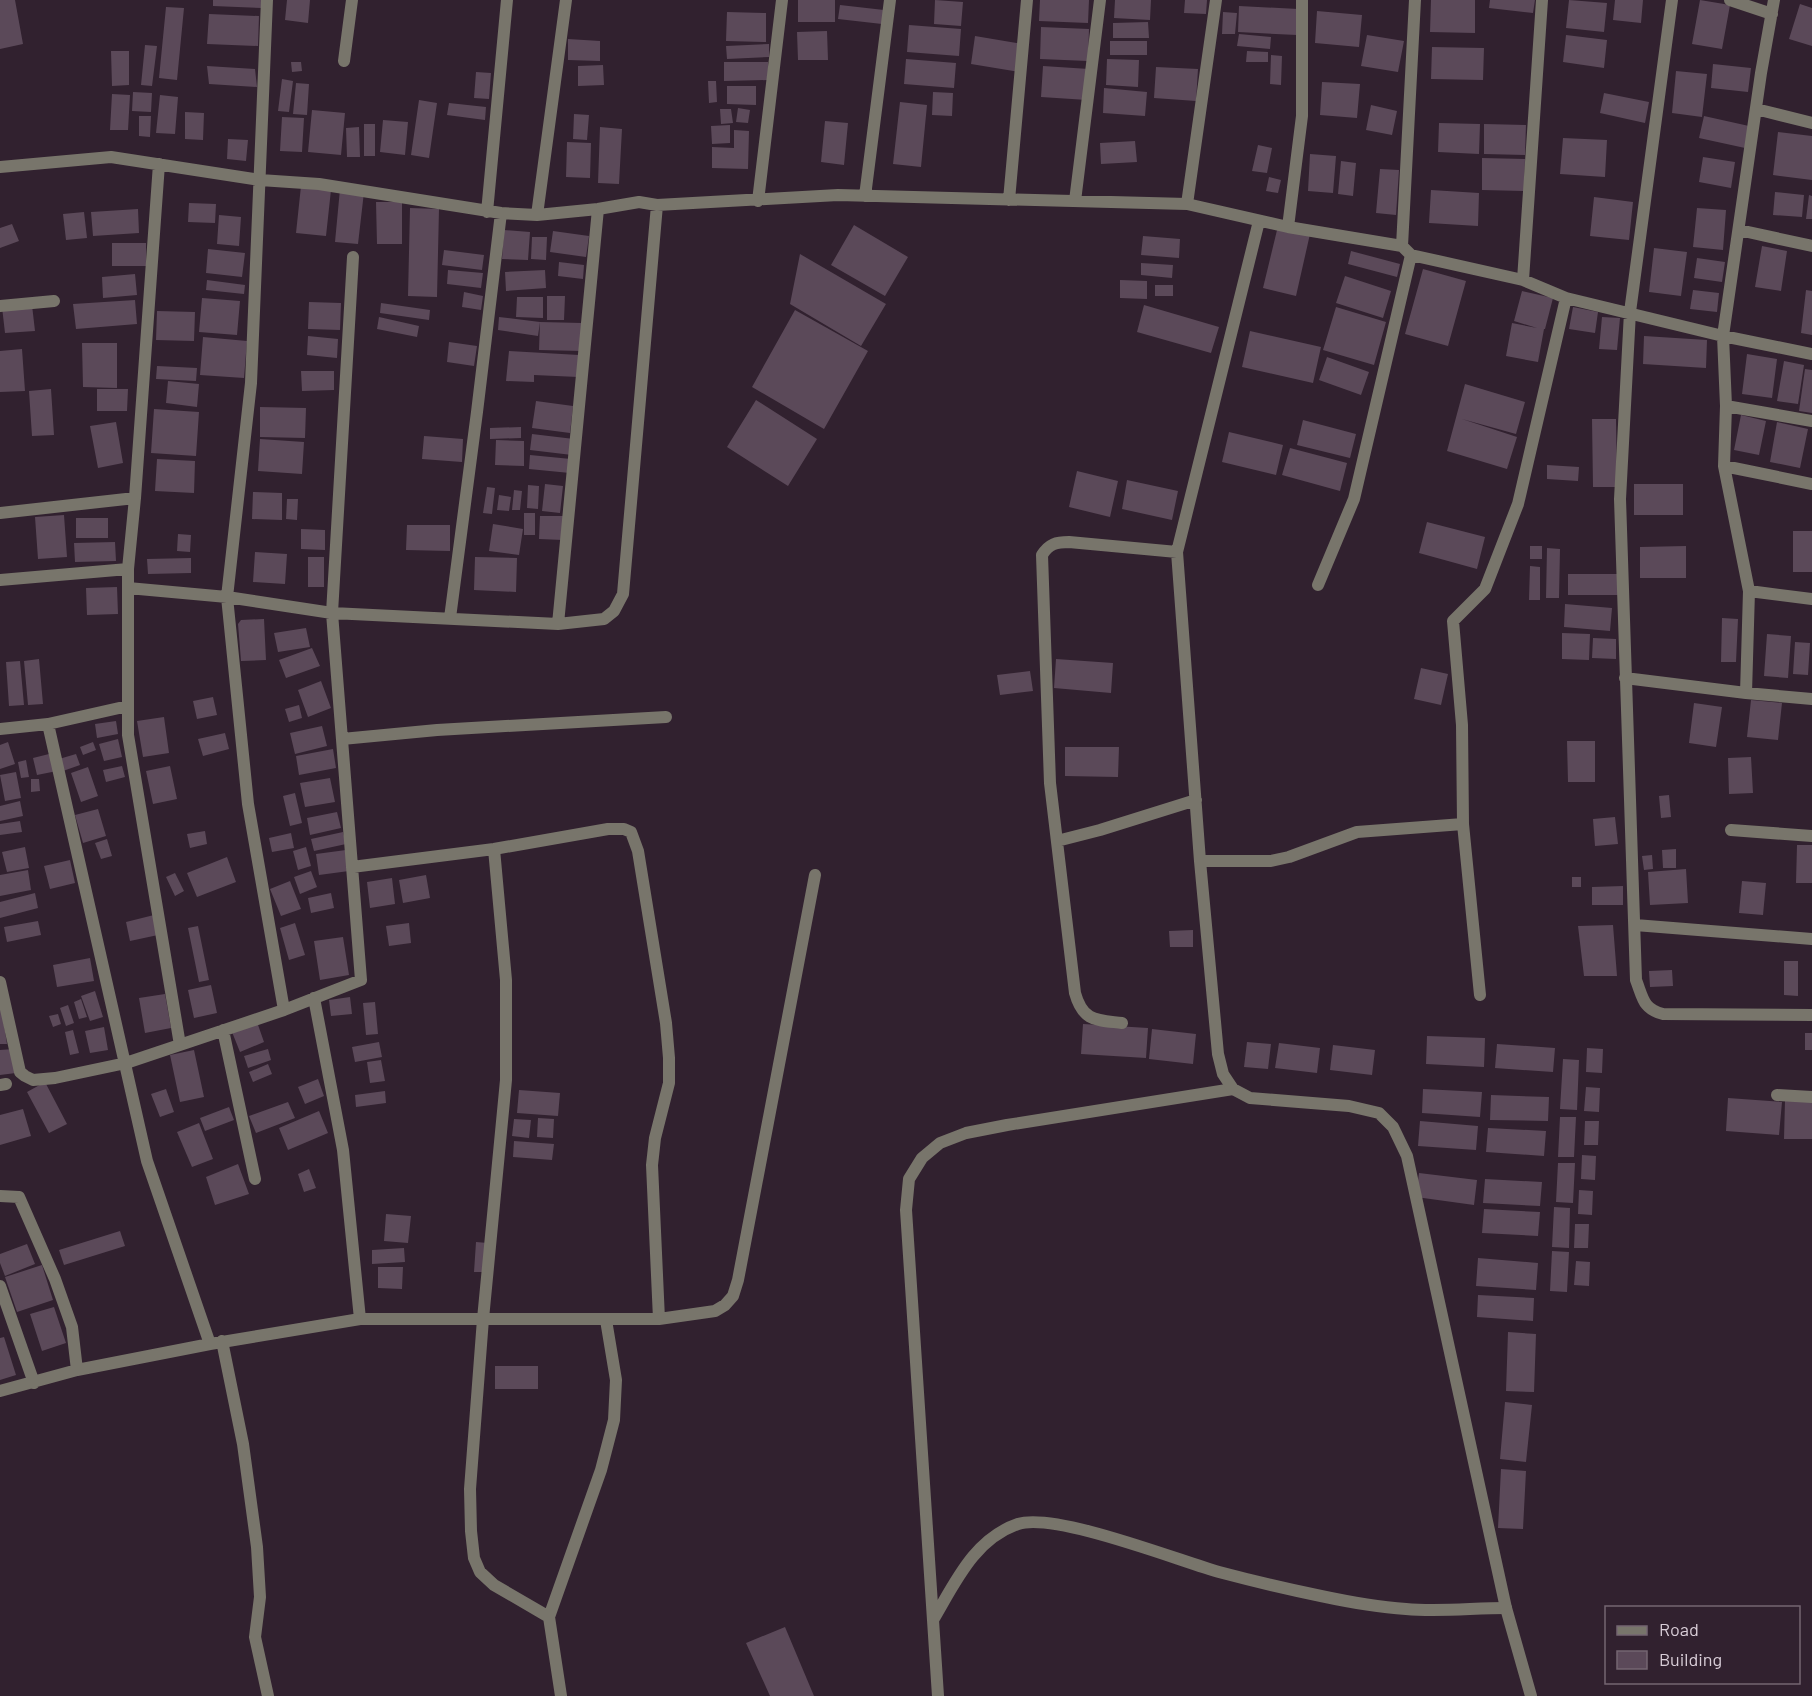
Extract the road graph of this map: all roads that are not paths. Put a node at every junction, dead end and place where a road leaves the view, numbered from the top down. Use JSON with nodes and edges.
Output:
{"nodes":[{"id":1,"x":267,"y":0,"type":"edge"},
{"id":2,"x":352,"y":0,"type":"edge"},
{"id":3,"x":507,"y":0,"type":"edge"},
{"id":4,"x":566,"y":0,"type":"edge"},
{"id":5,"x":782,"y":0,"type":"edge"},
{"id":6,"x":890,"y":0,"type":"edge"},
{"id":7,"x":1027,"y":0,"type":"edge"},
{"id":8,"x":1100,"y":0,"type":"edge"},
{"id":9,"x":1216,"y":0,"type":"edge"},
{"id":10,"x":1302,"y":0,"type":"edge"},
{"id":11,"x":1415,"y":0,"type":"edge"},
{"id":12,"x":1542,"y":0,"type":"edge"},
{"id":13,"x":1672,"y":0,"type":"edge"},
{"id":14,"x":1730,"y":0,"type":"edge"},
{"id":15,"x":1774,"y":0,"type":"edge"},
{"id":16,"x":1772,"y":14,"type":"junction"},
{"id":17,"x":344,"y":61,"type":"dead end"},
{"id":18,"x":1756,"y":109,"type":"junction"},
{"id":19,"x":1812,"y":123,"type":"edge"},
{"id":20,"x":159,"y":164,"type":"junction"},
{"id":21,"x":0,"y":167,"type":"edge"},
{"id":22,"x":260,"y":180,"type":"junction"},
{"id":23,"x":865,"y":196,"type":"junction"},
{"id":24,"x":1009,"y":200,"type":"junction"},
{"id":25,"x":758,"y":201,"type":"junction"},
{"id":26,"x":1076,"y":201,"type":"junction"},
{"id":27,"x":1187,"y":204,"type":"junction"},
{"id":28,"x":657,"y":206,"type":"junction"},
{"id":29,"x":598,"y":209,"type":"junction"},
{"id":30,"x":487,"y":212,"type":"junction"},
{"id":31,"x":501,"y":213,"type":"junction"},
{"id":32,"x":537,"y":215,"type":"junction"},
{"id":33,"x":1259,"y":221,"type":"junction"},
{"id":34,"x":1288,"y":227,"type":"junction"},
{"id":35,"x":1739,"y":230,"type":"junction"},
{"id":36,"x":1812,"y":246,"type":"edge"},
{"id":37,"x":1407,"y":250,"type":"junction"},
{"id":38,"x":353,"y":257,"type":"dead end"},
{"id":39,"x":1523,"y":280,"type":"junction"},
{"id":40,"x":1566,"y":298,"type":"junction"},
{"id":41,"x":54,"y":301,"type":"dead end"},
{"id":42,"x":0,"y":306,"type":"edge"},
{"id":43,"x":1630,"y":312,"type":"junction"},
{"id":44,"x":1723,"y":336,"type":"junction"},
{"id":45,"x":1812,"y":354,"type":"edge"},
{"id":46,"x":1726,"y":406,"type":"junction"},
{"id":47,"x":1812,"y":421,"type":"edge"},
{"id":48,"x":1724,"y":466,"type":"junction"},
{"id":49,"x":1812,"y":484,"type":"edge"},
{"id":50,"x":135,"y":498,"type":"junction"},
{"id":51,"x":0,"y":513,"type":"edge"},
{"id":52,"x":1178,"y":552,"type":"junction"},
{"id":53,"x":128,"y":569,"type":"junction"},
{"id":54,"x":0,"y":580,"type":"edge"},
{"id":55,"x":1318,"y":585,"type":"dead end"},
{"id":56,"x":129,"y":588,"type":"junction"},
{"id":57,"x":1749,"y":591,"type":"junction"},
{"id":58,"x":227,"y":597,"type":"junction"},
{"id":59,"x":1812,"y":599,"type":"edge"},
{"id":60,"x":332,"y":614,"type":"junction"},
{"id":61,"x":450,"y":618,"type":"junction"},
{"id":62,"x":558,"y":624,"type":"junction"},
{"id":63,"x":1625,"y":678,"type":"junction"},
{"id":64,"x":1746,"y":693,"type":"junction"},
{"id":65,"x":1812,"y":699,"type":"edge"},
{"id":66,"x":128,"y":706,"type":"junction"},
{"id":67,"x":666,"y":717,"type":"dead end"},
{"id":68,"x":48,"y":724,"type":"junction"},
{"id":69,"x":0,"y":729,"type":"edge"},
{"id":70,"x":342,"y":739,"type":"junction"},
{"id":71,"x":1196,"y":800,"type":"junction"},
{"id":72,"x":1462,"y":824,"type":"junction"},
{"id":73,"x":1731,"y":830,"type":"dead end"},
{"id":74,"x":1812,"y":837,"type":"edge"},
{"id":75,"x":1057,"y":841,"type":"junction"},
{"id":76,"x":494,"y":849,"type":"junction"},
{"id":77,"x":1200,"y":861,"type":"junction"},
{"id":78,"x":352,"y":867,"type":"junction"},
{"id":79,"x":815,"y":875,"type":"dead end"},
{"id":80,"x":1635,"y":925,"type":"junction"},
{"id":81,"x":1812,"y":939,"type":"edge"},
{"id":82,"x":0,"y":982,"type":"edge"},
{"id":83,"x":1480,"y":995,"type":"dead end"},
{"id":84,"x":314,"y":998,"type":"junction"},
{"id":85,"x":284,"y":1010,"type":"junction"},
{"id":86,"x":1812,"y":1015,"type":"edge"},
{"id":87,"x":1122,"y":1023,"type":"dead end"},
{"id":88,"x":223,"y":1030,"type":"junction"},
{"id":89,"x":180,"y":1045,"type":"junction"},
{"id":90,"x":126,"y":1063,"type":"junction"},
{"id":91,"x":1233,"y":1089,"type":"junction"},
{"id":92,"x":1777,"y":1095,"type":"dead end"},
{"id":93,"x":1812,"y":1097,"type":"edge"},
{"id":94,"x":255,"y":1179,"type":"dead end"},
{"id":95,"x":0,"y":1196,"type":"edge"},
{"id":96,"x":0,"y":1286,"type":"edge"},
{"id":97,"x":360,"y":1319,"type":"junction"},
{"id":98,"x":483,"y":1319,"type":"junction"},
{"id":99,"x":659,"y":1319,"type":"junction"},
{"id":100,"x":606,"y":1320,"type":"junction"},
{"id":101,"x":216,"y":1342,"type":"junction"},
{"id":102,"x":77,"y":1370,"type":"junction"},
{"id":103,"x":33,"y":1383,"type":"junction"},
{"id":104,"x":0,"y":1391,"type":"edge"},
{"id":105,"x":1506,"y":1608,"type":"junction"},
{"id":106,"x":549,"y":1617,"type":"junction"},
{"id":107,"x":933,"y":1620,"type":"junction"},
{"id":108,"x":268,"y":1696,"type":"edge"},
{"id":109,"x":561,"y":1696,"type":"edge"},
{"id":110,"x":938,"y":1696,"type":"edge"},
{"id":111,"x":1531,"y":1696,"type":"edge"}],
"edges":[{"from":1,"to":22,"type":"street"},
{"from":2,"to":17,"type":"street"},
{"from":3,"to":30,"type":"street"},
{"from":4,"to":32,"type":"street"},
{"from":5,"to":25,"type":"street"},
{"from":6,"to":23,"type":"street"},
{"from":7,"to":24,"type":"street"},
{"from":8,"to":26,"type":"street"},
{"from":9,"to":27,"type":"street"},
{"from":10,"to":34,"type":"street"},
{"from":11,"to":37,"type":"street"},
{"from":12,"to":39,"type":"street"},
{"from":13,"to":43,"type":"street"},
{"from":14,"to":16,"type":"street"},
{"from":15,"to":16,"type":"street"},
{"from":16,"to":18,"type":"street"},
{"from":18,"to":19,"type":"street"},
{"from":18,"to":35,"type":"street"},
{"from":20,"to":21,"type":"street"},
{"from":20,"to":22,"type":"street"},
{"from":20,"to":50,"type":"street"},
{"from":22,"to":30,"type":"street"},
{"from":22,"to":58,"type":"street"},
{"from":23,"to":24,"type":"street"},
{"from":23,"to":25,"type":"street"},
{"from":24,"to":26,"type":"street"},
{"from":25,"to":28,"type":"street"},
{"from":26,"to":27,"type":"street"},
{"from":27,"to":33,"type":"street"},
{"from":28,"to":29,"type":"street"},
{"from":28,"to":62,"type":"street"},
{"from":29,"to":32,"type":"street"},
{"from":29,"to":62,"type":"street"},
{"from":30,"to":31,"type":"street"},
{"from":31,"to":32,"type":"street"},
{"from":31,"to":61,"type":"street"},
{"from":33,"to":34,"type":"street"},
{"from":33,"to":52,"type":"street"},
{"from":34,"to":37,"type":"street"},
{"from":35,"to":36,"type":"street"},
{"from":35,"to":44,"type":"street"},
{"from":37,"to":39,"type":"street"},
{"from":37,"to":55,"type":"street"},
{"from":38,"to":60,"type":"street"},
{"from":39,"to":40,"type":"street"},
{"from":40,"to":43,"type":"street"},
{"from":40,"to":72,"type":"street"},
{"from":41,"to":42,"type":"street"},
{"from":43,"to":44,"type":"street"},
{"from":43,"to":63,"type":"street"},
{"from":44,"to":45,"type":"street"},
{"from":44,"to":46,"type":"street"},
{"from":46,"to":47,"type":"street"},
{"from":46,"to":48,"type":"street"},
{"from":48,"to":49,"type":"street"},
{"from":48,"to":57,"type":"street"},
{"from":50,"to":51,"type":"street"},
{"from":50,"to":53,"type":"street"},
{"from":52,"to":71,"type":"street"},
{"from":52,"to":75,"type":"street"},
{"from":53,"to":54,"type":"street"},
{"from":53,"to":56,"type":"street"},
{"from":56,"to":58,"type":"street"},
{"from":56,"to":66,"type":"street"},
{"from":57,"to":59,"type":"street"},
{"from":57,"to":64,"type":"street"},
{"from":58,"to":60,"type":"street"},
{"from":58,"to":85,"type":"street"},
{"from":60,"to":61,"type":"street"},
{"from":60,"to":70,"type":"street"},
{"from":61,"to":62,"type":"street"},
{"from":63,"to":64,"type":"street"},
{"from":63,"to":80,"type":"street"},
{"from":64,"to":65,"type":"street"},
{"from":66,"to":68,"type":"street"},
{"from":66,"to":89,"type":"street"},
{"from":67,"to":70,"type":"street"},
{"from":68,"to":69,"type":"street"},
{"from":68,"to":90,"type":"street"},
{"from":70,"to":78,"type":"street"},
{"from":71,"to":75,"type":"street"},
{"from":71,"to":77,"type":"street"},
{"from":72,"to":77,"type":"street"},
{"from":72,"to":83,"type":"street"},
{"from":73,"to":74,"type":"street"},
{"from":75,"to":87,"type":"street"},
{"from":76,"to":78,"type":"street"},
{"from":76,"to":98,"type":"street"},
{"from":76,"to":99,"type":"street"},
{"from":77,"to":91,"type":"street"},
{"from":78,"to":84,"type":"street"},
{"from":79,"to":99,"type":"street"},
{"from":80,"to":81,"type":"street"},
{"from":80,"to":86,"type":"street"},
{"from":82,"to":90,"type":"street"},
{"from":84,"to":85,"type":"street"},
{"from":84,"to":97,"type":"street"},
{"from":85,"to":88,"type":"street"},
{"from":88,"to":89,"type":"street"},
{"from":88,"to":94,"type":"street"},
{"from":89,"to":90,"type":"street"},
{"from":90,"to":101,"type":"street"},
{"from":91,"to":105,"type":"street"},
{"from":91,"to":107,"type":"street"},
{"from":92,"to":93,"type":"street"},
{"from":95,"to":102,"type":"street"},
{"from":96,"to":103,"type":"street"},
{"from":97,"to":98,"type":"street"},
{"from":97,"to":101,"type":"street"},
{"from":98,"to":100,"type":"street"},
{"from":98,"to":106,"type":"street"},
{"from":99,"to":100,"type":"street"},
{"from":100,"to":106,"type":"street"},
{"from":101,"to":102,"type":"street"},
{"from":101,"to":108,"type":"street"},
{"from":102,"to":103,"type":"street"},
{"from":103,"to":104,"type":"street"},
{"from":105,"to":107,"type":"street"},
{"from":105,"to":111,"type":"street"},
{"from":106,"to":109,"type":"street"},
{"from":107,"to":110,"type":"street"}]}
